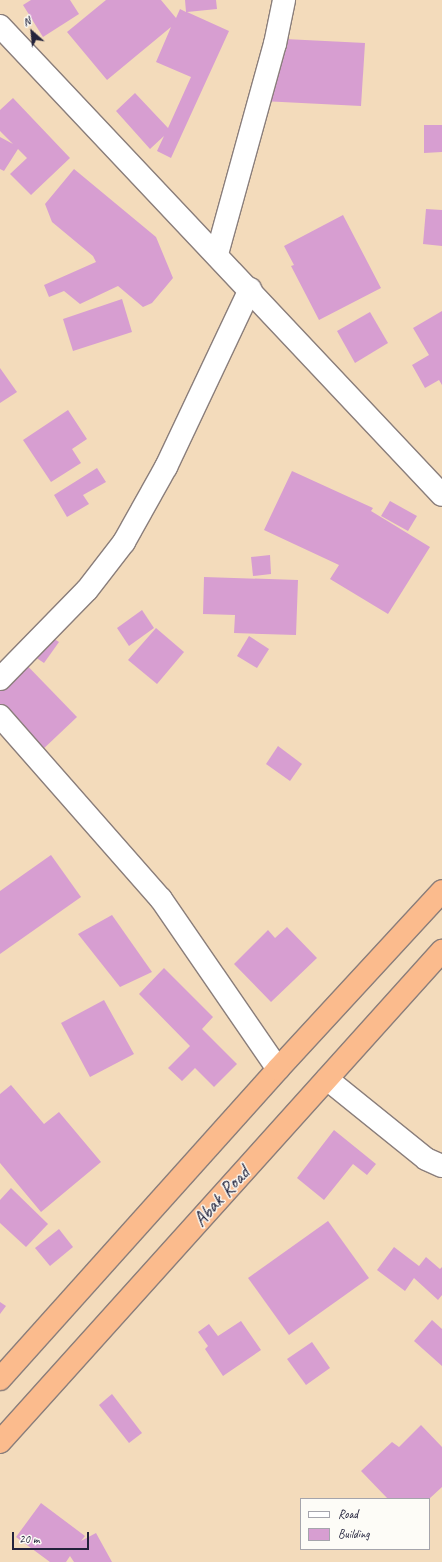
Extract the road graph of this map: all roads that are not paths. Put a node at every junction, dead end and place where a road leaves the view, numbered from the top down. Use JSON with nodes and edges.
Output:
{"nodes":[{"id":1,"x":284,"y":0,"type":"edge"},
{"id":2,"x":0,"y":26,"type":"edge"},
{"id":3,"x":217,"y":254,"type":"junction"},
{"id":4,"x":250,"y":289,"type":"junction"},
{"id":5,"x":442,"y":495,"type":"edge"},
{"id":6,"x":0,"y":679,"type":"edge"},
{"id":7,"x":0,"y":716,"type":"edge"},
{"id":8,"x":442,"y":891,"type":"edge"},
{"id":9,"x":442,"y":951,"type":"edge"},
{"id":10,"x":278,"y":1069,"type":"junction"},
{"id":11,"x":327,"y":1079,"type":"junction"},
{"id":12,"x":442,"y":1166,"type":"edge"},
{"id":13,"x":0,"y":1378,"type":"edge"},
{"id":14,"x":0,"y":1442,"type":"edge"}],
"edges":[{"from":1,"to":3,"type":"street"},
{"from":2,"to":3,"type":"street"},
{"from":3,"to":4,"type":"street"},
{"from":4,"to":5,"type":"street"},
{"from":4,"to":6,"type":"street"},
{"from":7,"to":10,"type":"street"},
{"from":8,"to":10,"type":"highway"},
{"from":9,"to":11,"type":"highway","name":"Abak Road"},
{"from":10,"to":13,"type":"highway"},
{"from":11,"to":12,"type":"street"},
{"from":11,"to":14,"type":"highway","name":"Abak Road"}]}
